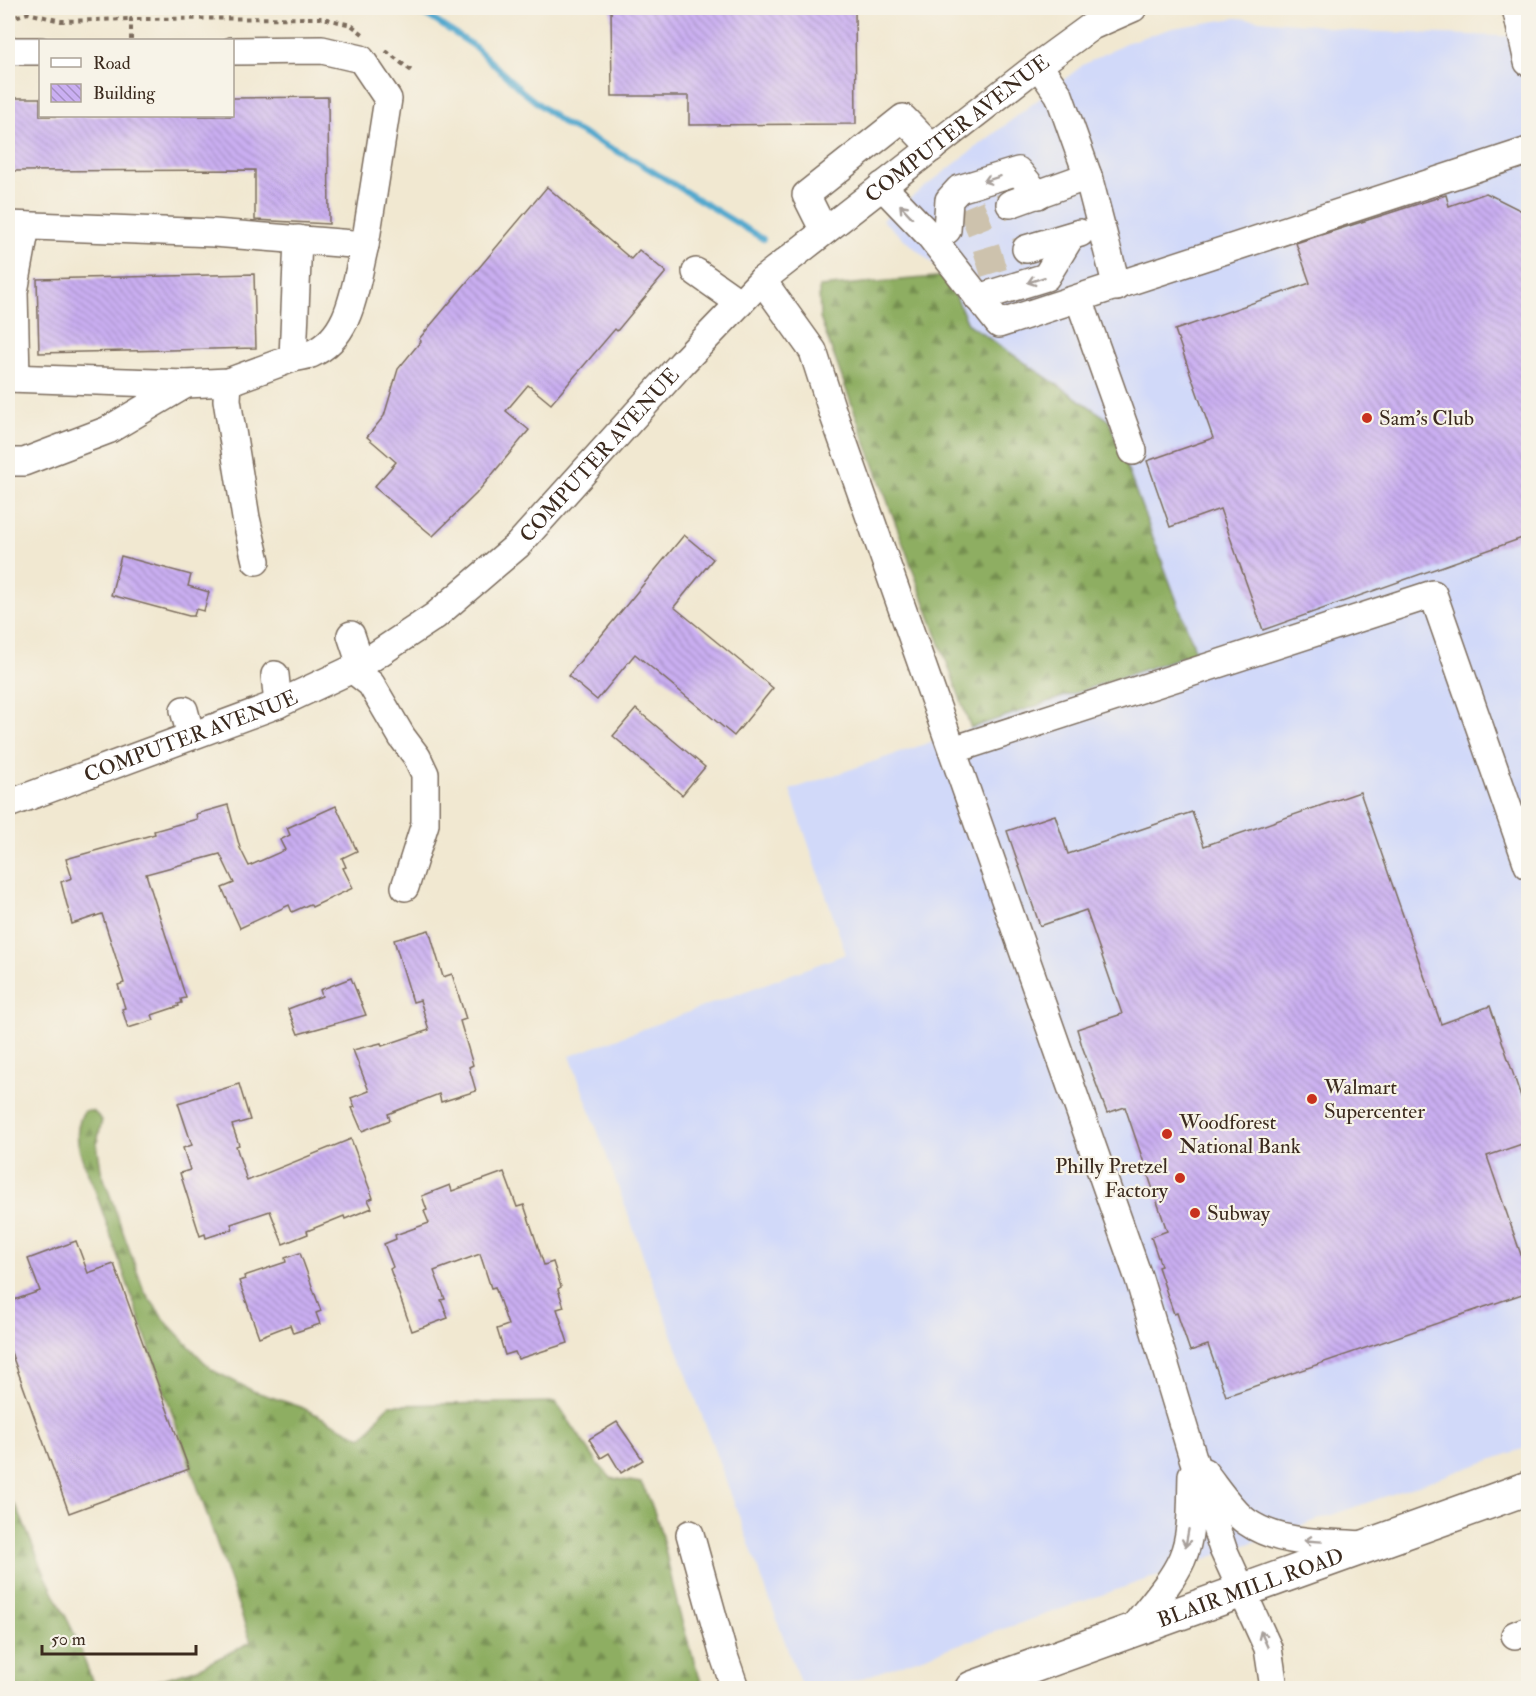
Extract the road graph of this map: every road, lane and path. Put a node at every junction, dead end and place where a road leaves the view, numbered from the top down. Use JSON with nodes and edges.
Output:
{"nodes":[{"id":1,"x":1133,"y":8,"type":"edge"},
{"id":2,"x":1516,"y":8,"type":"edge"},
{"id":3,"x":8,"y":19,"type":"edge"},
{"id":4,"x":131,"y":19,"type":"dead end"},
{"id":5,"x":8,"y":51,"type":"edge"},
{"id":6,"x":39,"y":51,"type":"edge"},
{"id":7,"x":234,"y":51,"type":"edge"},
{"id":8,"x":1528,"y":62,"type":"edge"},
{"id":9,"x":1038,"y":65,"type":"junction"},
{"id":10,"x":932,"y":148,"type":"junction"},
{"id":11,"x":1528,"y":151,"type":"edge"},
{"id":12,"x":1088,"y":176,"type":"junction"},
{"id":13,"x":882,"y":186,"type":"junction"},
{"id":14,"x":1038,"y":195,"type":"junction"},
{"id":15,"x":1011,"y":204,"type":"tunnel mouth"},
{"id":16,"x":17,"y":225,"type":"edge"},
{"id":17,"x":1101,"y":226,"type":"junction"},
{"id":18,"x":947,"y":230,"type":"junction"},
{"id":19,"x":824,"y":231,"type":"junction"},
{"id":20,"x":1071,"y":236,"type":"junction"},
{"id":21,"x":298,"y":239,"type":"junction"},
{"id":22,"x":365,"y":245,"type":"junction"},
{"id":23,"x":1026,"y":249,"type":"tunnel mouth"},
{"id":24,"x":696,"y":272,"type":"dead end"},
{"id":25,"x":762,"y":279,"type":"junction"},
{"id":26,"x":1117,"y":287,"type":"junction"},
{"id":27,"x":978,"y":298,"type":"junction"},
{"id":28,"x":1079,"y":299,"type":"junction"},
{"id":29,"x":740,"y":303,"type":"junction"},
{"id":30,"x":293,"y":358,"type":"junction"},
{"id":31,"x":12,"y":378,"type":"edge"},
{"id":32,"x":228,"y":382,"type":"junction"},
{"id":33,"x":186,"y":384,"type":"junction"},
{"id":34,"x":1133,"y":451,"type":"dead end"},
{"id":35,"x":8,"y":462,"type":"edge"},
{"id":36,"x":256,"y":561,"type":"dead end"},
{"id":37,"x":351,"y":635,"type":"dead end"},
{"id":38,"x":356,"y":667,"type":"junction"},
{"id":39,"x":275,"y":675,"type":"dead end"},
{"id":40,"x":278,"y":704,"type":"junction"},
{"id":41,"x":184,"y":710,"type":"dead end"},
{"id":42,"x":191,"y":736,"type":"junction"},
{"id":43,"x":952,"y":750,"type":"junction"},
{"id":44,"x":8,"y":804,"type":"edge"},
{"id":45,"x":1528,"y":865,"type":"edge"},
{"id":46,"x":405,"y":887,"type":"dead end"},
{"id":47,"x":1193,"y":1458,"type":"junction"},
{"id":48,"x":1528,"y":1488,"type":"edge"},
{"id":49,"x":690,"y":1534,"type":"dead end"},
{"id":50,"x":1371,"y":1545,"type":"junction"},
{"id":51,"x":1244,"y":1592,"type":"junction"},
{"id":52,"x":1130,"y":1632,"type":"junction"},
{"id":53,"x":735,"y":1689,"type":"edge"},
{"id":54,"x":972,"y":1689,"type":"edge"},
{"id":55,"x":1274,"y":1689,"type":"edge"}],
"edges":[{"from":1,"to":9,"type":"street","name":"COMPUTER AVENUE"},
{"from":2,"to":8,"type":"street"},
{"from":3,"to":4,"type":"path"},
{"from":5,"to":6,"type":"street"},
{"from":7,"to":22,"type":"street"},
{"from":9,"to":10,"type":"street","name":"COMPUTER AVENUE"},
{"from":9,"to":12,"type":"street"},
{"from":10,"to":13,"type":"street","name":"COMPUTER AVENUE"},
{"from":10,"to":19,"type":"street"},
{"from":11,"to":26,"type":"street"},
{"from":12,"to":14,"type":"street"},
{"from":12,"to":17,"type":"street"},
{"from":18,"to":13,"type":"street","one_way":true},
{"from":13,"to":19,"type":"street","name":"COMPUTER AVENUE"},
{"from":14,"to":15,"type":"street"},
{"from":14,"to":18,"type":"street","one_way":true},
{"from":16,"to":21,"type":"street"},
{"from":16,"to":31,"type":"street"},
{"from":17,"to":20,"type":"street"},
{"from":17,"to":26,"type":"street"},
{"from":18,"to":27,"type":"street"},
{"from":19,"to":25,"type":"street","name":"COMPUTER AVENUE"},
{"from":20,"to":23,"type":"street"},
{"from":20,"to":27,"type":"street","one_way":true},
{"from":21,"to":22,"type":"street"},
{"from":21,"to":30,"type":"street"},
{"from":22,"to":30,"type":"street"},
{"from":24,"to":29,"type":"street"},
{"from":25,"to":29,"type":"street","name":"COMPUTER AVENUE"},
{"from":25,"to":43,"type":"street"},
{"from":26,"to":28,"type":"street"},
{"from":27,"to":28,"type":"street"},
{"from":28,"to":34,"type":"street"},
{"from":29,"to":38,"type":"street","name":"COMPUTER AVENUE"},
{"from":30,"to":32,"type":"street"},
{"from":31,"to":33,"type":"street"},
{"from":32,"to":33,"type":"street"},
{"from":32,"to":36,"type":"street"},
{"from":33,"to":35,"type":"street"},
{"from":37,"to":38,"type":"street"},
{"from":38,"to":40,"type":"street","name":"COMPUTER AVENUE"},
{"from":38,"to":46,"type":"street"},
{"from":39,"to":40,"type":"street"},
{"from":40,"to":42,"type":"street","name":"COMPUTER AVENUE"},
{"from":41,"to":42,"type":"street"},
{"from":42,"to":44,"type":"street","name":"COMPUTER AVENUE"},
{"from":43,"to":45,"type":"street"},
{"from":43,"to":47,"type":"street"},
{"from":50,"to":47,"type":"street","one_way":true},
{"from":47,"to":51,"type":"street"},
{"from":47,"to":52,"type":"street","one_way":true},
{"from":48,"to":50,"type":"main road","name":"BLAIR MILL ROAD"},
{"from":49,"to":53,"type":"street"},
{"from":50,"to":51,"type":"main road","name":"BLAIR MILL ROAD"},
{"from":51,"to":52,"type":"main road","name":"BLAIR MILL ROAD"},
{"from":55,"to":51,"type":"street","one_way":true},
{"from":52,"to":54,"type":"main road","name":"BLAIR MILL ROAD"}]}
